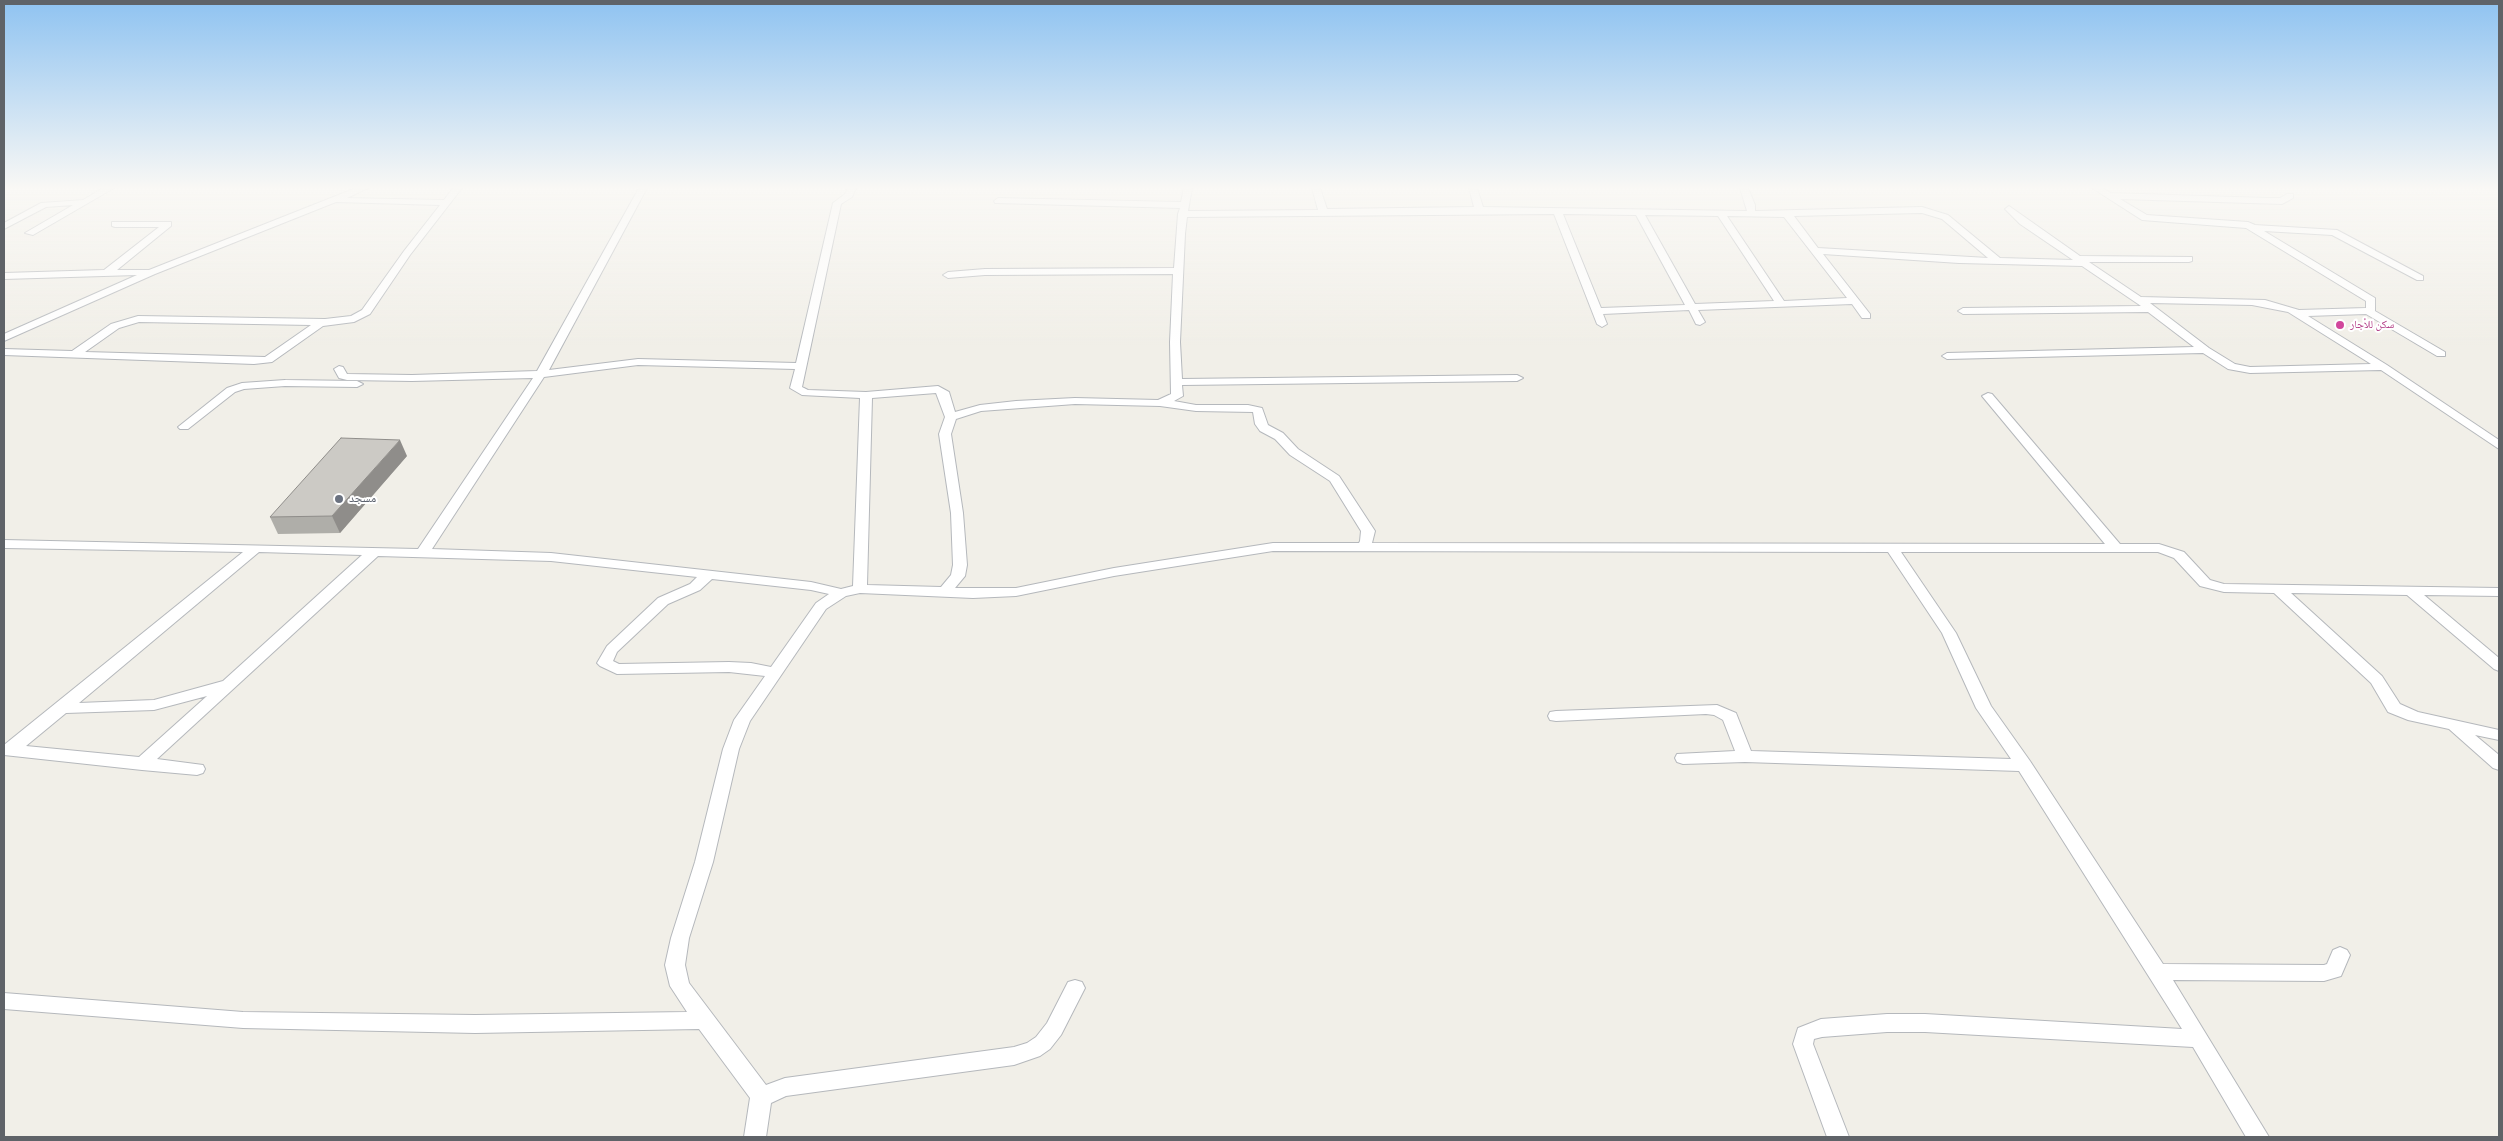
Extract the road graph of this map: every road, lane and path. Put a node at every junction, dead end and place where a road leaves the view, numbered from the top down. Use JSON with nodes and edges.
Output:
{"nodes":[{"id":1,"x":146,"y":241,"type":"edge"},
{"id":2,"x":228,"y":241,"type":"edge"},
{"id":3,"x":418,"y":241,"type":"edge"},
{"id":4,"x":614,"y":241,"type":"edge"},
{"id":5,"x":828,"y":241,"type":"edge"},
{"id":6,"x":1181,"y":241,"type":"edge"},
{"id":7,"x":1569,"y":241,"type":"edge"},
{"id":8,"x":1655,"y":241,"type":"edge"},
{"id":9,"x":1739,"y":241,"type":"edge"},
{"id":10,"x":1808,"y":241,"type":"edge"},
{"id":11,"x":1974,"y":241,"type":"edge"},
{"id":12,"x":2052,"y":241,"type":"edge"},
{"id":13,"x":2277,"y":241,"type":"edge"},
{"id":14,"x":2351,"y":241,"type":"edge"},
{"id":15,"x":1816,"y":251,"type":"junction"},
{"id":16,"x":2189,"y":259,"type":"dead end"},
{"id":17,"x":1998,"y":261,"type":"junction"},
{"id":18,"x":2081,"y":261,"type":"junction"},
{"id":19,"x":1179,"y":271,"type":"junction"},
{"id":20,"x":108,"y":272,"type":"junction"},
{"id":21,"x":152,"y":272,"type":"junction"},
{"id":22,"x":948,"y":275,"type":"dead end"},
{"id":23,"x":4,"y":276,"type":"edge"},
{"id":24,"x":2420,"y":278,"type":"dead end"},
{"id":25,"x":2139,"y":300,"type":"junction"},
{"id":26,"x":1854,"y":301,"type":"junction"},
{"id":27,"x":1781,"y":304,"type":"junction"},
{"id":28,"x":1691,"y":309,"type":"junction"},
{"id":29,"x":2149,"y":309,"type":"junction"},
{"id":30,"x":1598,"y":311,"type":"junction"},
{"id":31,"x":1963,"y":311,"type":"dead end"},
{"id":32,"x":2368,"y":311,"type":"junction"},
{"id":33,"x":2298,"y":313,"type":"junction"},
{"id":34,"x":1866,"y":316,"type":"dead end"},
{"id":35,"x":324,"y":322,"type":"junction"},
{"id":36,"x":1700,"y":322,"type":"dead end"},
{"id":37,"x":1602,"y":324,"type":"dead end"},
{"id":38,"x":4,"y":338,"type":"edge"},
{"id":39,"x":2205,"y":350,"type":"junction"},
{"id":40,"x":4,"y":352,"type":"edge"},
{"id":41,"x":76,"y":353,"type":"junction"},
{"id":42,"x":2441,"y":354,"type":"dead end"},
{"id":43,"x":1947,"y":356,"type":"dead end"},
{"id":44,"x":799,"y":366,"type":"junction"},
{"id":45,"x":2383,"y":367,"type":"junction"},
{"id":46,"x":339,"y":369,"type":"dead end"},
{"id":47,"x":539,"y":377,"type":"junction"},
{"id":48,"x":1517,"y":378,"type":"dead end"},
{"id":49,"x":1177,"y":382,"type":"junction"},
{"id":50,"x":866,"y":395,"type":"junction"},
{"id":51,"x":1988,"y":396,"type":"dead end"},
{"id":52,"x":1159,"y":403,"type":"junction"},
{"id":53,"x":951,"y":417,"type":"junction"},
{"id":54,"x":184,"y":427,"type":"dead end"},
{"id":55,"x":2499,"y":445,"type":"edge"},
{"id":56,"x":4,"y":544,"type":"edge"},
{"id":57,"x":1362,"y":547,"type":"junction"},
{"id":58,"x":256,"y":548,"type":"junction"},
{"id":59,"x":1892,"y":548,"type":"junction"},
{"id":60,"x":2116,"y":548,"type":"junction"},
{"id":61,"x":375,"y":551,"type":"junction"},
{"id":62,"x":423,"y":552,"type":"junction"},
{"id":63,"x":707,"y":576,"type":"junction"},
{"id":64,"x":860,"y":589,"type":"junction"},
{"id":65,"x":2279,"y":590,"type":"junction"},
{"id":66,"x":945,"y":591,"type":"junction"},
{"id":67,"x":2410,"y":591,"type":"junction"},
{"id":68,"x":2499,"y":592,"type":"edge"},
{"id":69,"x":841,"y":593,"type":"junction"},
{"id":70,"x":2499,"y":666,"type":"edge"},
{"id":71,"x":774,"y":673,"type":"junction"},
{"id":72,"x":230,"y":684,"type":"junction"},
{"id":73,"x":62,"y":708,"type":"junction"},
{"id":74,"x":1556,"y":716,"type":"dead end"},
{"id":75,"x":2454,"y":726,"type":"junction"},
{"id":76,"x":2499,"y":735,"type":"edge"},
{"id":77,"x":7,"y":750,"type":"edge"},
{"id":78,"x":1745,"y":756,"type":"junction"},
{"id":79,"x":1683,"y":758,"type":"dead end"},
{"id":80,"x":142,"y":764,"type":"junction"},
{"id":81,"x":2499,"y":764,"type":"edge"},
{"id":82,"x":2024,"y":765,"type":"junction"},
{"id":83,"x":197,"y":769,"type":"dead end"},
{"id":84,"x":2340,"y":955,"type":"dead end"},
{"id":85,"x":2158,"y":972,"type":"junction"},
{"id":86,"x":1075,"y":988,"type":"dead end"},
{"id":87,"x":4,"y":1001,"type":"edge"},
{"id":88,"x":705,"y":1020,"type":"junction"},
{"id":89,"x":2197,"y":1039,"type":"junction"},
{"id":90,"x":761,"y":1097,"type":"junction"},
{"id":91,"x":755,"y":1137,"type":"edge"},
{"id":92,"x":1838,"y":1137,"type":"edge"},
{"id":93,"x":2258,"y":1137,"type":"edge"}],
"edges":[{"from":1,"to":20,"type":"street"},
{"from":2,"to":21,"type":"street"},
{"from":3,"to":35,"type":"street"},
{"from":4,"to":47,"type":"street"},
{"from":5,"to":44,"type":"street"},
{"from":6,"to":19,"type":"street"},
{"from":7,"to":30,"type":"street"},
{"from":8,"to":28,"type":"street"},
{"from":9,"to":27,"type":"street"},
{"from":10,"to":15,"type":"street"},
{"from":11,"to":17,"type":"street"},
{"from":12,"to":18,"type":"street"},
{"from":13,"to":32,"type":"street"},
{"from":14,"to":24,"type":"street"},
{"from":15,"to":17,"type":"street"},
{"from":15,"to":26,"type":"street"},
{"from":16,"to":18,"type":"street"},
{"from":17,"to":18,"type":"street"},
{"from":18,"to":25,"type":"street"},
{"from":19,"to":22,"type":"street"},
{"from":19,"to":49,"type":"street"},
{"from":20,"to":21,"type":"street"},
{"from":20,"to":23,"type":"street"},
{"from":21,"to":38,"type":"street"},
{"from":25,"to":29,"type":"street"},
{"from":25,"to":33,"type":"street"},
{"from":26,"to":27,"type":"street"},
{"from":26,"to":34,"type":"street"},
{"from":27,"to":28,"type":"street"},
{"from":28,"to":30,"type":"street"},
{"from":28,"to":36,"type":"street"},
{"from":29,"to":31,"type":"street"},
{"from":29,"to":39,"type":"street"},
{"from":30,"to":37,"type":"street"},
{"from":32,"to":33,"type":"street"},
{"from":32,"to":42,"type":"street"},
{"from":33,"to":45,"type":"street"},
{"from":35,"to":41,"type":"street"},
{"from":35,"to":41,"type":"street"},
{"from":39,"to":43,"type":"street"},
{"from":39,"to":45,"type":"street"},
{"from":40,"to":41,"type":"street"},
{"from":44,"to":47,"type":"street"},
{"from":44,"to":50,"type":"street"},
{"from":45,"to":55,"type":"street"},
{"from":46,"to":47,"type":"street"},
{"from":47,"to":54,"type":"street"},
{"from":47,"to":62,"type":"street"},
{"from":48,"to":49,"type":"street"},
{"from":49,"to":52,"type":"street"},
{"from":50,"to":53,"type":"street"},
{"from":50,"to":64,"type":"street"},
{"from":51,"to":60,"type":"street"},
{"from":52,"to":53,"type":"street"},
{"from":52,"to":57,"type":"street"},
{"from":53,"to":66,"type":"street"},
{"from":56,"to":58,"type":"street"},
{"from":57,"to":59,"type":"street"},
{"from":57,"to":66,"type":"street"},
{"from":58,"to":61,"type":"street"},
{"from":58,"to":73,"type":"street"},
{"from":59,"to":60,"type":"street"},
{"from":59,"to":82,"type":"street"},
{"from":60,"to":65,"type":"street"},
{"from":61,"to":62,"type":"street"},
{"from":61,"to":72,"type":"street"},
{"from":62,"to":63,"type":"street"},
{"from":63,"to":69,"type":"street"},
{"from":63,"to":71,"type":"street"},
{"from":64,"to":66,"type":"street"},
{"from":64,"to":69,"type":"street"},
{"from":65,"to":67,"type":"street"},
{"from":65,"to":75,"type":"street"},
{"from":67,"to":68,"type":"street"},
{"from":67,"to":70,"type":"street"},
{"from":69,"to":71,"type":"street"},
{"from":71,"to":88,"type":"street"},
{"from":72,"to":73,"type":"street"},
{"from":72,"to":80,"type":"street"},
{"from":73,"to":77,"type":"street"},
{"from":74,"to":78,"type":"street"},
{"from":75,"to":76,"type":"street"},
{"from":75,"to":81,"type":"street"},
{"from":77,"to":80,"type":"street"},
{"from":78,"to":79,"type":"street"},
{"from":78,"to":82,"type":"street"},
{"from":80,"to":83,"type":"street"},
{"from":82,"to":85,"type":"street"},
{"from":84,"to":85,"type":"street"},
{"from":85,"to":89,"type":"street"},
{"from":86,"to":90,"type":"street"},
{"from":87,"to":88,"type":"street"},
{"from":88,"to":90,"type":"street"},
{"from":89,"to":92,"type":"street"},
{"from":89,"to":93,"type":"street"},
{"from":90,"to":91,"type":"street"}]}
